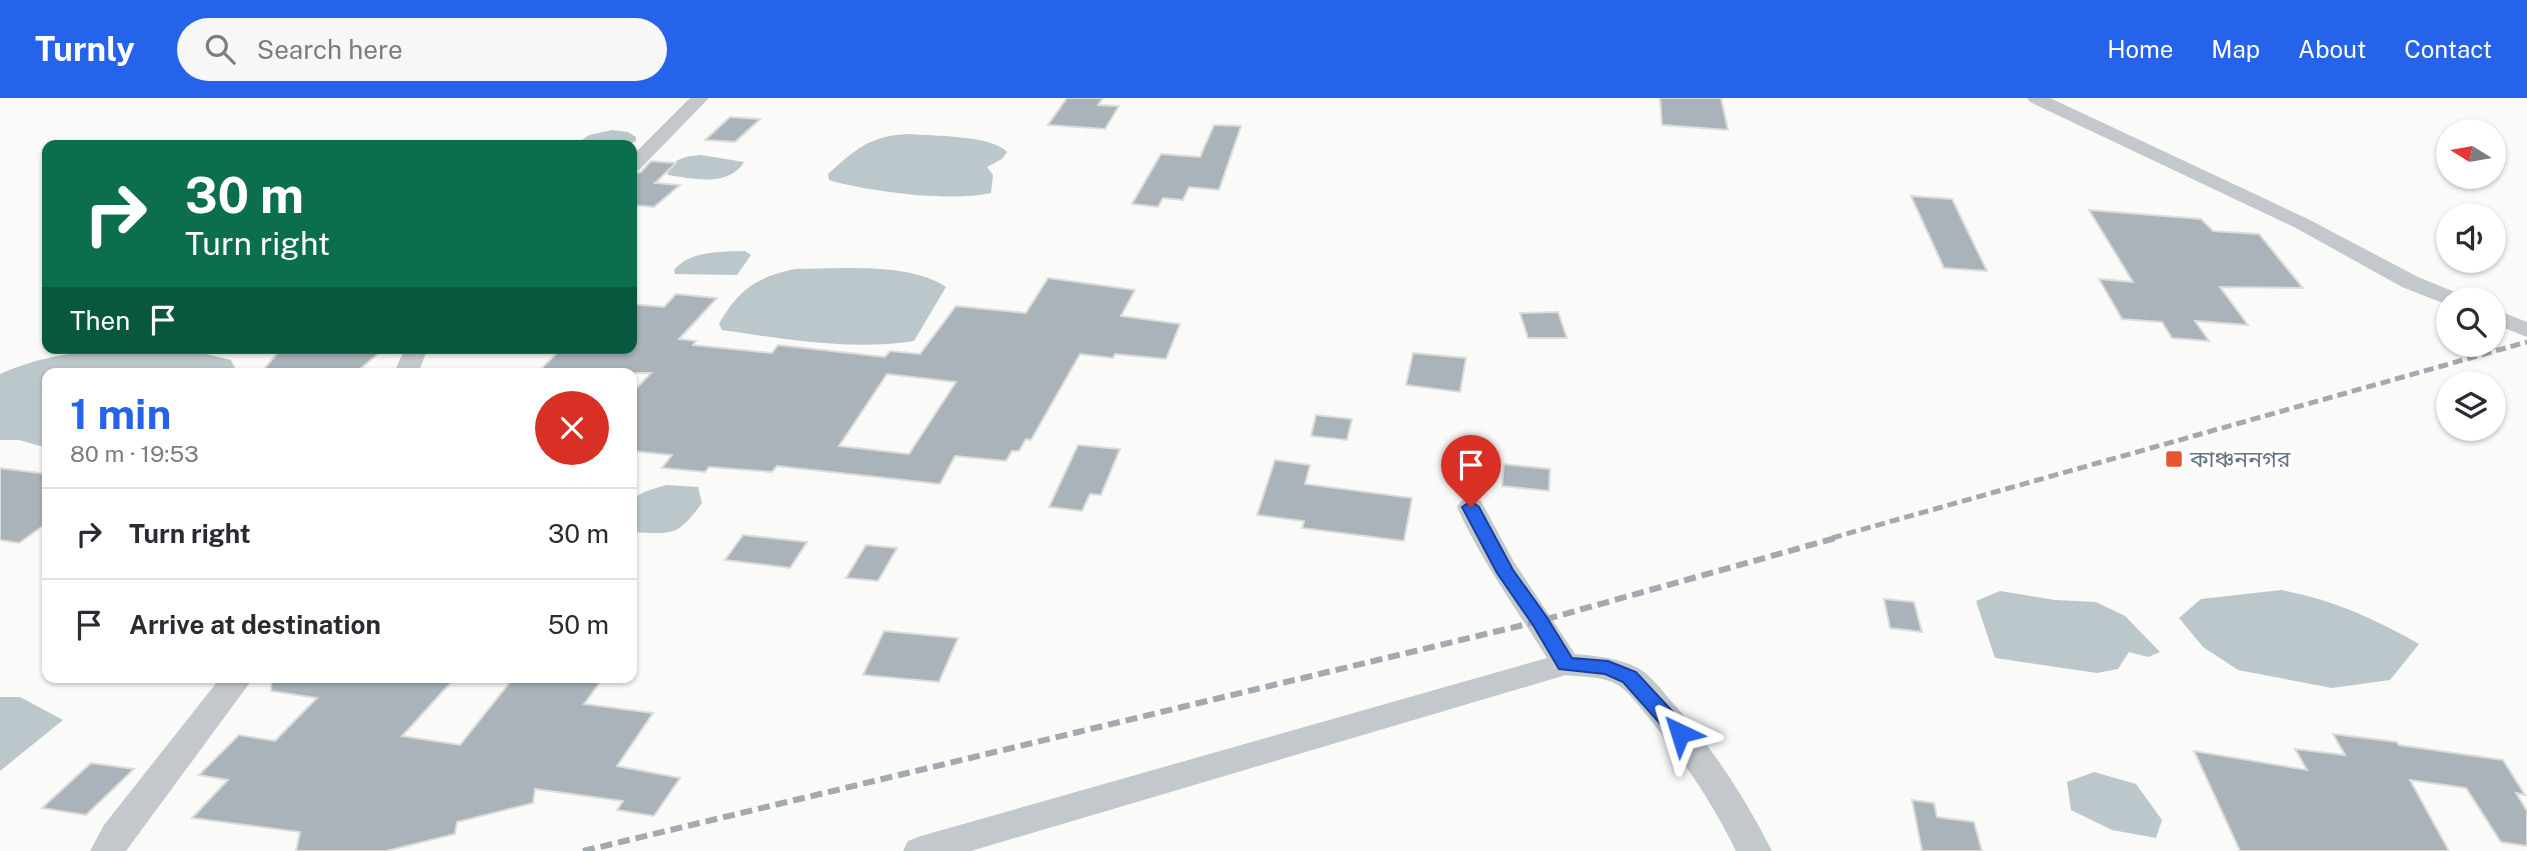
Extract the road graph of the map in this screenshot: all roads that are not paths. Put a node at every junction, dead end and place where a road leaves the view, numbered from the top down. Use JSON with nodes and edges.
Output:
{"nodes":[{"id":1,"x":700,"y":98,"type":"edge"},
{"id":2,"x":2036,"y":98,"type":"edge"},
{"id":3,"x":637,"y":161,"type":"edge"},
{"id":4,"x":2436,"y":293,"type":"edge"},
{"id":5,"x":2506,"y":321,"type":"edge"},
{"id":6,"x":2527,"y":330,"type":"edge"},
{"id":7,"x":1471,"y":507,"type":"dead end"},
{"id":8,"x":1566,"y":664,"type":"junction"},
{"id":9,"x":234,"y":683,"type":"edge"},
{"id":10,"x":108,"y":851,"type":"edge"},
{"id":11,"x":921,"y":851,"type":"edge"},
{"id":12,"x":1754,"y":851,"type":"edge"}],
"edges":[{"from":1,"to":3,"type":"street"},
{"from":2,"to":4,"type":"street"},
{"from":5,"to":6,"type":"street"},
{"from":7,"to":8,"type":"street"},
{"from":8,"to":11,"type":"street"},
{"from":8,"to":12,"type":"street"},
{"from":9,"to":10,"type":"street"}]}
